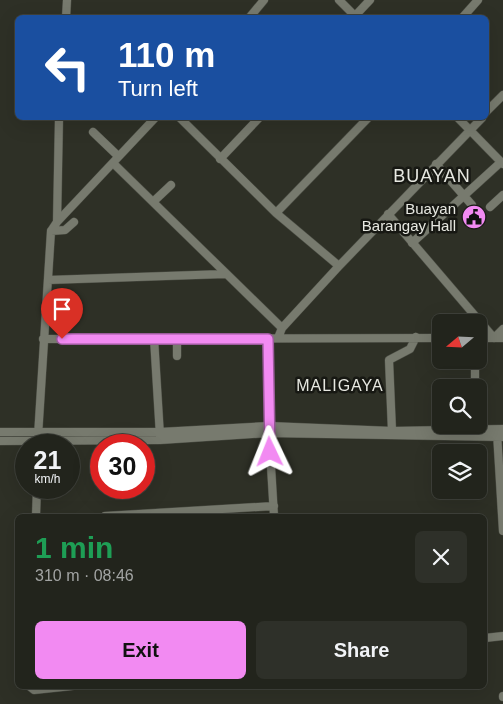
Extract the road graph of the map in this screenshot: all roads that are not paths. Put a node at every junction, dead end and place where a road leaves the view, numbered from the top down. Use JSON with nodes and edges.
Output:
{"nodes":[{"id":1,"x":67,"y":0,"type":"edge"},
{"id":2,"x":264,"y":0,"type":"edge"},
{"id":3,"x":339,"y":0,"type":"edge"},
{"id":4,"x":370,"y":0,"type":"edge"},
{"id":5,"x":478,"y":0,"type":"edge"},
{"id":6,"x":66,"y":15,"type":"edge"},
{"id":7,"x":252,"y":15,"type":"edge"},
{"id":8,"x":353,"y":15,"type":"edge"},
{"id":9,"x":357,"y":15,"type":"edge"},
{"id":10,"x":465,"y":15,"type":"edge"},
{"id":11,"x":503,"y":95,"type":"edge"},
{"id":12,"x":489,"y":109,"type":"edge"},
{"id":13,"x":59,"y":120,"type":"edge"},
{"id":14,"x":153,"y":120,"type":"edge"},
{"id":15,"x":182,"y":120,"type":"edge"},
{"id":16,"x":257,"y":120,"type":"edge"},
{"id":17,"x":366,"y":120,"type":"edge"},
{"id":18,"x":460,"y":120,"type":"edge"},
{"id":19,"x":480,"y":120,"type":"edge"},
{"id":20,"x":470,"y":130,"type":"junction"},
{"id":21,"x":94,"y":132,"type":"dead end"},
{"id":22,"x":118,"y":156,"type":"junction"},
{"id":23,"x":220,"y":159,"type":"junction"},
{"id":24,"x":113,"y":163,"type":"junction"},
{"id":25,"x":502,"y":163,"type":"edge"},
{"id":26,"x":436,"y":164,"type":"junction"},
{"id":27,"x":170,"y":185,"type":"dead end"},
{"id":28,"x":464,"y":195,"type":"junction"},
{"id":29,"x":503,"y":196,"type":"edge"},
{"id":30,"x":153,"y":202,"type":"junction"},
{"id":31,"x":472,"y":205,"type":"dead end"},
{"id":32,"x":490,"y":206,"type":"dead end"},
{"id":33,"x":276,"y":213,"type":"junction"},
{"id":34,"x":388,"y":214,"type":"junction"},
{"id":35,"x":57,"y":222,"type":"junction"},
{"id":36,"x":74,"y":222,"type":"dead end"},
{"id":37,"x":50,"y":230,"type":"junction"},
{"id":38,"x":412,"y":243,"type":"junction"},
{"id":39,"x":339,"y":266,"type":"junction"},
{"id":40,"x":225,"y":274,"type":"junction"},
{"id":41,"x":48,"y":280,"type":"junction"},
{"id":42,"x":282,"y":328,"type":"junction"},
{"id":43,"x":503,"y":329,"type":"edge"},
{"id":44,"x":154,"y":338,"type":"junction"},
{"id":45,"x":177,"y":338,"type":"junction"},
{"id":46,"x":278,"y":338,"type":"junction"},
{"id":47,"x":416,"y":338,"type":"junction"},
{"id":48,"x":432,"y":338,"type":"edge"},
{"id":49,"x":488,"y":338,"type":"edge"},
{"id":50,"x":494,"y":338,"type":"junction"},
{"id":51,"x":503,"y":338,"type":"edge"},
{"id":52,"x":43,"y":339,"type":"junction"},
{"id":53,"x":268,"y":339,"type":"junction"},
{"id":54,"x":177,"y":356,"type":"dead end"},
{"id":55,"x":269,"y":429,"type":"junction"},
{"id":56,"x":392,"y":430,"type":"junction"},
{"id":57,"x":432,"y":430,"type":"edge"},
{"id":58,"x":432,"y":430,"type":"edge"},
{"id":59,"x":487,"y":431,"type":"edge"},
{"id":60,"x":0,"y":432,"type":"edge"},
{"id":61,"x":38,"y":432,"type":"junction"},
{"id":62,"x":500,"y":433,"type":"edge"},
{"id":63,"x":160,"y":436,"type":"junction"},
{"id":64,"x":0,"y":441,"type":"edge"},
{"id":65,"x":80,"y":441,"type":"edge"},
{"id":66,"x":15,"y":442,"type":"edge"},
{"id":67,"x":37,"y":499,"type":"edge"},
{"id":68,"x":274,"y":506,"type":"junction"},
{"id":69,"x":36,"y":514,"type":"edge"},
{"id":70,"x":139,"y":514,"type":"edge"},
{"id":71,"x":274,"y":514,"type":"edge"},
{"id":72,"x":503,"y":530,"type":"edge"},
{"id":73,"x":503,"y":636,"type":"edge"},
{"id":74,"x":487,"y":638,"type":"edge"}],
"edges":[{"from":1,"to":6,"type":"street"},
{"from":2,"to":7,"type":"street"},
{"from":3,"to":8,"type":"street"},
{"from":4,"to":9,"type":"street"},
{"from":5,"to":10,"type":"street"},
{"from":11,"to":12,"type":"street"},
{"from":13,"to":35,"type":"street"},
{"from":14,"to":22,"type":"street"},
{"from":15,"to":23,"type":"street"},
{"from":16,"to":23,"type":"street"},
{"from":17,"to":33,"type":"street"},
{"from":18,"to":20,"type":"street"},
{"from":19,"to":20,"type":"street"},
{"from":20,"to":25,"type":"street"},
{"from":20,"to":26,"type":"street"},
{"from":21,"to":22,"type":"street"},
{"from":22,"to":24,"type":"street"},
{"from":23,"to":33,"type":"street"},
{"from":24,"to":30,"type":"street"},
{"from":24,"to":35,"type":"street"},
{"from":25,"to":28,"type":"street"},
{"from":26,"to":28,"type":"street"},
{"from":26,"to":34,"type":"street"},
{"from":27,"to":30,"type":"street"},
{"from":28,"to":31,"type":"street"},
{"from":28,"to":38,"type":"street"},
{"from":29,"to":32,"type":"street"},
{"from":30,"to":40,"type":"street"},
{"from":33,"to":39,"type":"street"},
{"from":34,"to":38,"type":"street"},
{"from":34,"to":39,"type":"street"},
{"from":35,"to":37,"type":"street"},
{"from":36,"to":37,"type":"street"},
{"from":37,"to":41,"type":"street"},
{"from":38,"to":50,"type":"street"},
{"from":39,"to":42,"type":"street"},
{"from":40,"to":41,"type":"street"},
{"from":40,"to":42,"type":"street"},
{"from":41,"to":52,"type":"street"},
{"from":42,"to":46,"type":"street"},
{"from":43,"to":50,"type":"street"},
{"from":44,"to":45,"type":"street"},
{"from":44,"to":52,"type":"street"},
{"from":44,"to":63,"type":"street"},
{"from":45,"to":53,"type":"street"},
{"from":45,"to":54,"type":"street"},
{"from":46,"to":47,"type":"street"},
{"from":46,"to":53,"type":"street"},
{"from":47,"to":48,"type":"street"},
{"from":47,"to":56,"type":"street"},
{"from":49,"to":50,"type":"street"},
{"from":50,"to":51,"type":"street"},
{"from":52,"to":61,"type":"street"},
{"from":53,"to":55,"type":"street"},
{"from":55,"to":56,"type":"street"},
{"from":55,"to":58,"type":"street"},
{"from":55,"to":63,"type":"street"},
{"from":55,"to":68,"type":"street"},
{"from":56,"to":57,"type":"street"},
{"from":59,"to":62,"type":"street"},
{"from":60,"to":61,"type":"street"},
{"from":61,"to":63,"type":"street"},
{"from":62,"to":72,"type":"street"},
{"from":63,"to":65,"type":"street"},
{"from":64,"to":66,"type":"street"},
{"from":67,"to":69,"type":"street"},
{"from":68,"to":70,"type":"street"},
{"from":68,"to":71,"type":"street"},
{"from":73,"to":74,"type":"street"}]}
